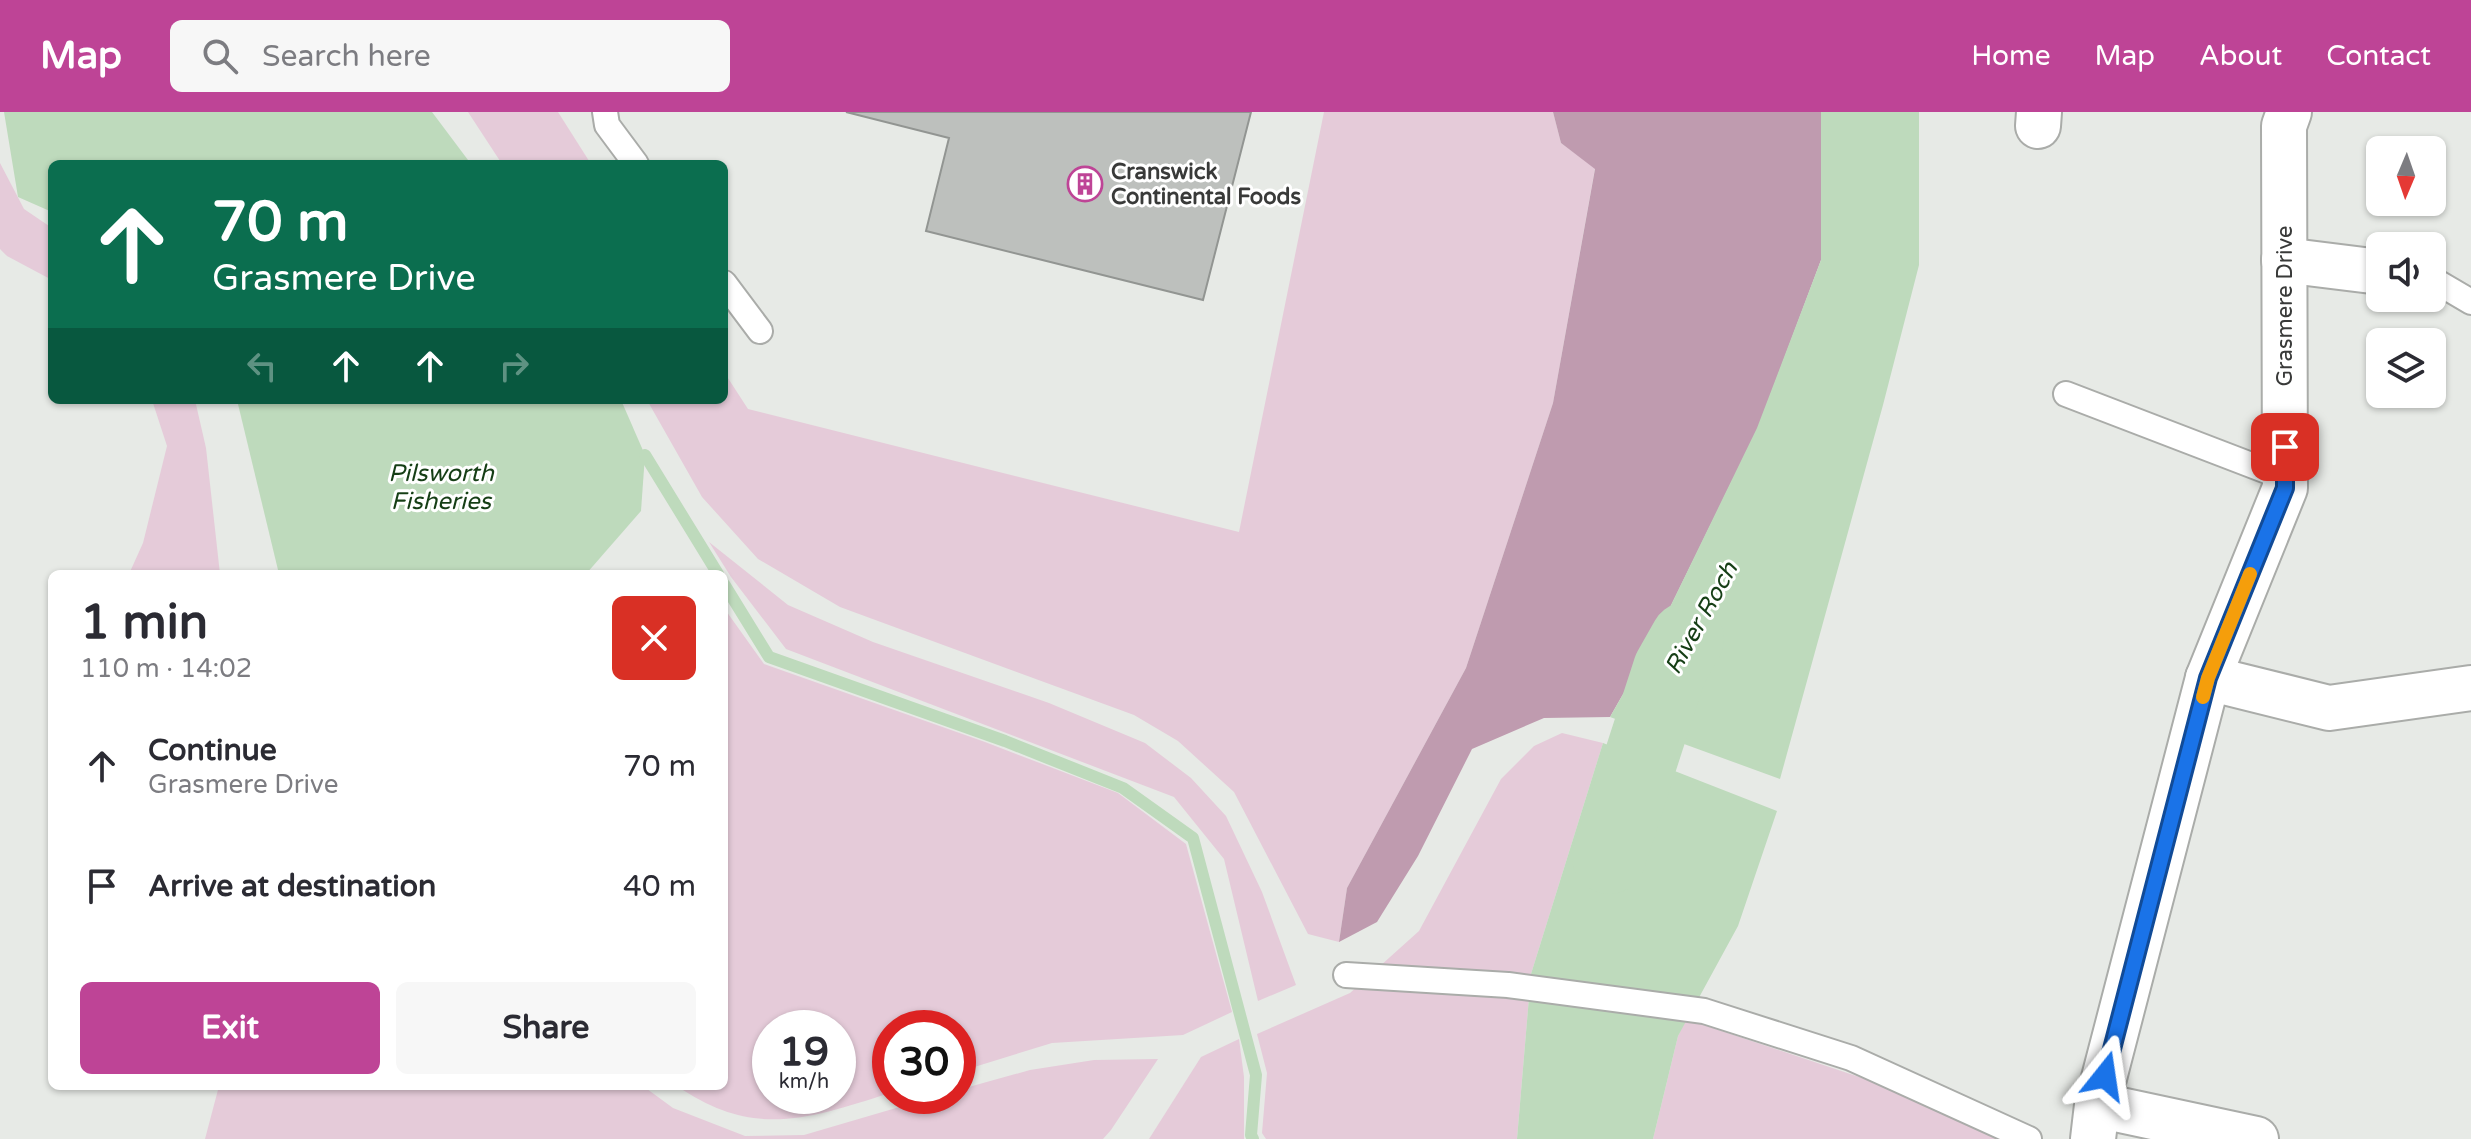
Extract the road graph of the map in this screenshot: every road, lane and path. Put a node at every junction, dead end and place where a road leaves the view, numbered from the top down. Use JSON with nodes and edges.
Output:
{"nodes":[{"id":1,"x":605,"y":112,"type":"edge"},
{"id":2,"x":2289,"y":112,"type":"edge"},
{"id":3,"x":633,"y":160,"type":"edge"},
{"id":4,"x":2284,"y":260,"type":"junction"},
{"id":5,"x":2366,"y":270,"type":"edge"},
{"id":6,"x":2446,"y":287,"type":"edge"},
{"id":7,"x":728,"y":288,"type":"edge"},
{"id":8,"x":2471,"y":302,"type":"edge"},
{"id":9,"x":760,"y":331,"type":"dead end"},
{"id":10,"x":2066,"y":394,"type":"dead end"},
{"id":11,"x":2285,"y":478,"type":"junction"},
{"id":12,"x":2208,"y":678,"type":"junction"},
{"id":13,"x":2471,"y":688,"type":"edge"},
{"id":14,"x":1346,"y":975,"type":"dead end"},
{"id":15,"x":2095,"y":1122,"type":"edge"},
{"id":16,"x":2029,"y":1139,"type":"edge"},
{"id":17,"x":2256,"y":1139,"type":"edge"}],
"edges":[{"from":1,"to":3,"type":"lane"},
{"from":2,"to":4,"type":"street","name":"Grasmere Drive"},
{"from":4,"to":5,"type":"street"},
{"from":4,"to":11,"type":"street","name":"Grasmere Drive"},
{"from":6,"to":8,"type":"lane"},
{"from":7,"to":9,"type":"lane"},
{"from":10,"to":11,"type":"lane"},
{"from":11,"to":12,"type":"street","name":"Grasmere Drive"},
{"from":12,"to":13,"type":"street"},
{"from":12,"to":15,"type":"street","name":"Grasmere Drive"},
{"from":14,"to":16,"type":"lane"},
{"from":15,"to":17,"type":"street"}]}
